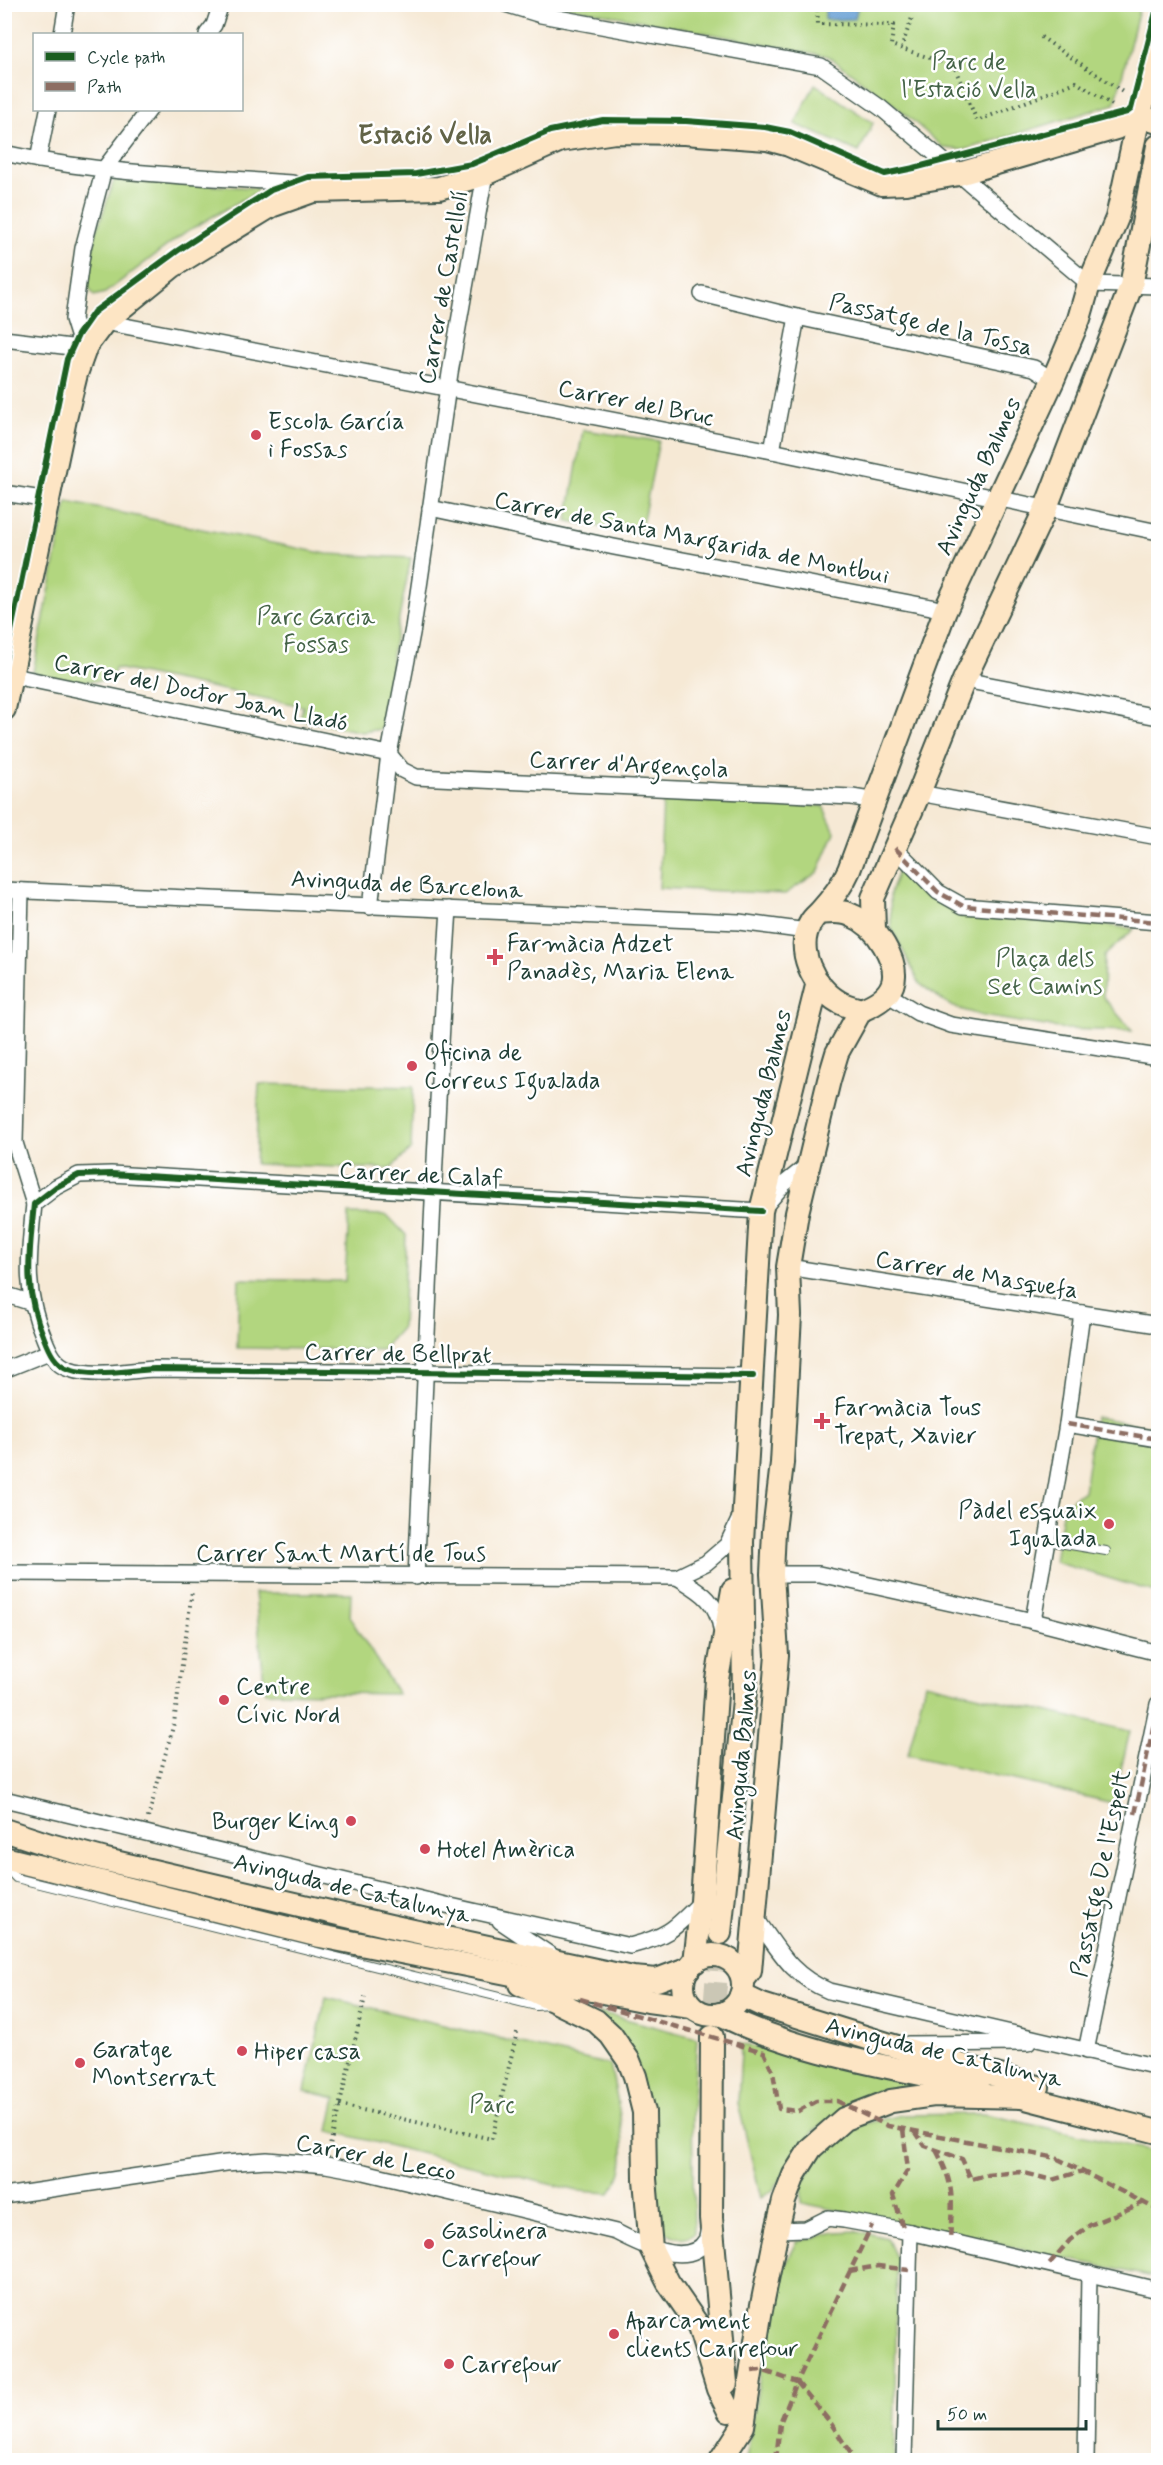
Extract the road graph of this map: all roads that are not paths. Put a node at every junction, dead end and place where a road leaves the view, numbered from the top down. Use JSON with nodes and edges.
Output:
{"nodes":[{"id":1,"x":67,"y":4,"type":"edge"},
{"id":2,"x":221,"y":4,"type":"edge"},
{"id":3,"x":505,"y":4,"type":"edge"},
{"id":4,"x":62,"y":33,"type":"edge"},
{"id":5,"x":208,"y":33,"type":"edge"},
{"id":6,"x":1158,"y":50,"type":"edge"},
{"id":7,"x":48,"y":111,"type":"edge"},
{"id":8,"x":148,"y":111,"type":"edge"},
{"id":9,"x":1139,"y":116,"type":"edge"},
{"id":10,"x":1158,"y":146,"type":"edge"},
{"id":11,"x":4,"y":153,"type":"edge"},
{"id":12,"x":38,"y":160,"type":"junction"},
{"id":13,"x":104,"y":169,"type":"junction"},
{"id":14,"x":485,"y":174,"type":"junction"},
{"id":15,"x":959,"y":174,"type":"junction"},
{"id":16,"x":313,"y":192,"type":"junction"},
{"id":17,"x":1089,"y":284,"type":"junction"},
{"id":18,"x":1131,"y":286,"type":"junction"},
{"id":19,"x":1158,"y":286,"type":"edge"},
{"id":20,"x":702,"y":294,"type":"dead end"},
{"id":21,"x":797,"y":317,"type":"junction"},
{"id":22,"x":104,"y":322,"type":"junction"},
{"id":23,"x":4,"y":339,"type":"edge"},
{"id":24,"x":86,"y":346,"type":"junction"},
{"id":25,"x":1053,"y":380,"type":"junction"},
{"id":26,"x":448,"y":388,"type":"junction"},
{"id":27,"x":772,"y":451,"type":"junction"},
{"id":28,"x":4,"y":492,"type":"edge"},
{"id":29,"x":998,"y":499,"type":"junction"},
{"id":30,"x":48,"y":500,"type":"junction"},
{"id":31,"x":430,"y":508,"type":"junction"},
{"id":32,"x":1045,"y":510,"type":"junction"},
{"id":33,"x":1158,"y":532,"type":"edge"},
{"id":34,"x":945,"y":611,"type":"junction"},
{"id":35,"x":8,"y":675,"type":"edge"},
{"id":36,"x":964,"y":680,"type":"junction"},
{"id":37,"x":4,"y":709,"type":"edge"},
{"id":38,"x":1158,"y":717,"type":"edge"},
{"id":39,"x":390,"y":754,"type":"junction"},
{"id":40,"x":919,"y":793,"type":"junction"},
{"id":41,"x":876,"y":801,"type":"junction"},
{"id":42,"x":1158,"y":837,"type":"edge"},
{"id":43,"x":895,"y":848,"type":"junction"},
{"id":44,"x":4,"y":890,"type":"edge"},
{"id":45,"x":21,"y":891,"type":"junction"},
{"id":46,"x":370,"y":907,"type":"junction"},
{"id":47,"x":449,"y":909,"type":"junction"},
{"id":48,"x":813,"y":922,"type":"junction"},
{"id":49,"x":1158,"y":922,"type":"edge"},
{"id":50,"x":874,"y":930,"type":"junction"},
{"id":51,"x":818,"y":982,"type":"junction"},
{"id":52,"x":887,"y":994,"type":"junction"},
{"id":53,"x":861,"y":1010,"type":"junction"},
{"id":54,"x":1158,"y":1057,"type":"edge"},
{"id":55,"x":809,"y":1164,"type":"junction"},
{"id":56,"x":435,"y":1193,"type":"junction"},
{"id":57,"x":34,"y":1204,"type":"junction"},
{"id":58,"x":761,"y":1212,"type":"junction"},
{"id":59,"x":788,"y":1267,"type":"junction"},
{"id":60,"x":4,"y":1294,"type":"edge"},
{"id":61,"x":32,"y":1303,"type":"junction"},
{"id":62,"x":1082,"y":1313,"type":"junction"},
{"id":63,"x":1158,"y":1325,"type":"edge"},
{"id":64,"x":49,"y":1352,"type":"junction"},
{"id":65,"x":4,"y":1370,"type":"edge"},
{"id":66,"x":426,"y":1371,"type":"junction"},
{"id":67,"x":753,"y":1376,"type":"junction"},
{"id":68,"x":1067,"y":1424,"type":"junction"},
{"id":69,"x":1158,"y":1439,"type":"edge"},
{"id":70,"x":745,"y":1508,"type":"junction"},
{"id":71,"x":774,"y":1531,"type":"junction"},
{"id":72,"x":1047,"y":1541,"type":"junction"},
{"id":73,"x":742,"y":1542,"type":"junction"},
{"id":74,"x":1106,"y":1551,"type":"dead end"},
{"id":75,"x":4,"y":1573,"type":"edge"},
{"id":76,"x":772,"y":1574,"type":"junction"},
{"id":77,"x":416,"y":1577,"type":"junction"},
{"id":78,"x":677,"y":1577,"type":"junction"},
{"id":79,"x":1033,"y":1621,"type":"junction"},
{"id":80,"x":722,"y":1642,"type":"junction"},
{"id":81,"x":1158,"y":1653,"type":"edge"},
{"id":82,"x":744,"y":1696,"type":"junction"},
{"id":83,"x":1158,"y":1704,"type":"edge"},
{"id":84,"x":4,"y":1799,"type":"edge"},
{"id":85,"x":4,"y":1830,"type":"edge"},
{"id":86,"x":4,"y":1858,"type":"edge"},
{"id":87,"x":4,"y":1865,"type":"edge"},
{"id":88,"x":702,"y":1901,"type":"junction"},
{"id":89,"x":492,"y":1916,"type":"junction"},
{"id":90,"x":755,"y":1917,"type":"junction"},
{"id":91,"x":720,"y":1933,"type":"tunnel mouth"},
{"id":92,"x":563,"y":1963,"type":"junction"},
{"id":93,"x":692,"y":1965,"type":"junction"},
{"id":94,"x":492,"y":1970,"type":"junction"},
{"id":95,"x":742,"y":1988,"type":"junction"},
{"id":96,"x":564,"y":2005,"type":"junction"},
{"id":97,"x":692,"y":2007,"type":"junction"},
{"id":98,"x":720,"y":2014,"type":"junction"},
{"id":99,"x":712,"y":2037,"type":"tunnel mouth"},
{"id":100,"x":1058,"y":2043,"type":"junction"},
{"id":101,"x":887,"y":2044,"type":"junction"},
{"id":102,"x":1086,"y":2050,"type":"junction"},
{"id":103,"x":1158,"y":2067,"type":"edge"},
{"id":104,"x":1024,"y":2097,"type":"junction"},
{"id":105,"x":1158,"y":2117,"type":"edge"},
{"id":106,"x":1158,"y":2132,"type":"edge"},
{"id":107,"x":4,"y":2196,"type":"edge"},
{"id":108,"x":711,"y":2218,"type":"junction"},
{"id":109,"x":777,"y":2230,"type":"junction"},
{"id":110,"x":910,"y":2232,"type":"junction"},
{"id":111,"x":651,"y":2248,"type":"junction"},
{"id":112,"x":1089,"y":2273,"type":"junction"},
{"id":113,"x":1158,"y":2290,"type":"edge"},
{"id":114,"x":729,"y":2411,"type":"junction"},
{"id":115,"x":718,"y":2460,"type":"edge"},
{"id":116,"x":904,"y":2460,"type":"edge"},
{"id":117,"x":1086,"y":2460,"type":"edge"}],
"edges":[{"from":1,"to":4,"type":"street"},
{"from":2,"to":5,"type":"street"},
{"from":3,"to":15,"type":"street"},
{"from":6,"to":9,"type":"street","name":"Avinguda Balmes"},
{"from":7,"to":12,"type":"street"},
{"from":8,"to":13,"type":"street"},
{"from":9,"to":15,"type":"street"},
{"from":9,"to":17,"type":"street","name":"Avinguda Balmes"},
{"from":10,"to":18,"type":"street"},
{"from":11,"to":12,"type":"street"},
{"from":12,"to":13,"type":"street"},
{"from":13,"to":16,"type":"street"},
{"from":13,"to":24,"type":"street"},
{"from":14,"to":15,"type":"street"},
{"from":14,"to":16,"type":"street"},
{"from":14,"to":26,"type":"street","name":"Carrer de Castellolí"},
{"from":15,"to":17,"type":"street"},
{"from":16,"to":22,"type":"street"},
{"from":17,"to":18,"type":"street"},
{"from":17,"to":25,"type":"street","name":"Avinguda Balmes"},
{"from":18,"to":19,"type":"street"},
{"from":18,"to":32,"type":"street"},
{"from":20,"to":21,"type":"street","name":"Passatge de la Tossa"},
{"from":21,"to":25,"type":"street","name":"Passatge de la Tossa"},
{"from":21,"to":27,"type":"street","name":"Passatge de la Tossa"},
{"from":22,"to":24,"type":"street"},
{"from":22,"to":26,"type":"street","name":"Carrer del Bruc"},
{"from":23,"to":24,"type":"street"},
{"from":24,"to":30,"type":"street"},
{"from":25,"to":29,"type":"street","name":"Avinguda Balmes"},
{"from":26,"to":27,"type":"street","name":"Carrer del Bruc"},
{"from":26,"to":31,"type":"street","name":"Carrer de Castellolí"},
{"from":27,"to":29,"type":"street","name":"Carrer del Bruc"},
{"from":28,"to":30,"type":"street"},
{"from":29,"to":32,"type":"street","name":"Carrer del Bruc"},
{"from":29,"to":34,"type":"street","name":"Avinguda Balmes"},
{"from":30,"to":35,"type":"street"},
{"from":31,"to":34,"type":"street","name":"Carrer de Santa Margarida de Montbui"},
{"from":31,"to":39,"type":"street","name":"Carrer de Castellolí"},
{"from":32,"to":33,"type":"street","name":"Carrer del Bruc"},
{"from":32,"to":36,"type":"street"},
{"from":34,"to":41,"type":"street","name":"Avinguda Balmes"},
{"from":35,"to":37,"type":"street"},
{"from":35,"to":39,"type":"street","name":"Carrer del Doctor Joan Lladó"},
{"from":36,"to":38,"type":"street"},
{"from":36,"to":40,"type":"street"},
{"from":39,"to":41,"type":"street","name":"Carrer d'Argençola"},
{"from":39,"to":46,"type":"street","name":"Carrer de Castellolí"},
{"from":40,"to":42,"type":"street"},
{"from":40,"to":43,"type":"street"},
{"from":41,"to":48,"type":"street","name":"Avinguda Balmes"},
{"from":43,"to":49,"type":"street"},
{"from":43,"to":50,"type":"street"},
{"from":44,"to":45,"type":"street","name":"Avinguda de Barcelona"},
{"from":45,"to":46,"type":"street","name":"Avinguda de Barcelona"},
{"from":45,"to":57,"type":"street"},
{"from":46,"to":47,"type":"street","name":"Avinguda de Barcelona"},
{"from":47,"to":48,"type":"street","name":"Avinguda de Barcelona"},
{"from":47,"to":56,"type":"street"},
{"from":48,"to":50,"type":"street"},
{"from":48,"to":51,"type":"street"},
{"from":50,"to":52,"type":"street"},
{"from":51,"to":53,"type":"street"},
{"from":51,"to":58,"type":"street","name":"Avinguda Balmes"},
{"from":52,"to":53,"type":"street"},
{"from":52,"to":54,"type":"street"},
{"from":53,"to":55,"type":"street","name":"Avinguda Balmes"},
{"from":55,"to":58,"type":"street"},
{"from":55,"to":59,"type":"street","name":"Avinguda Balmes"},
{"from":56,"to":57,"type":"street","name":"Carrer de Calaf"},
{"from":56,"to":58,"type":"street","name":"Carrer de Calaf"},
{"from":56,"to":66,"type":"street"},
{"from":57,"to":61,"type":"street"},
{"from":58,"to":67,"type":"street","name":"Avinguda Balmes"},
{"from":59,"to":62,"type":"street","name":"Carrer de Masquefa"},
{"from":59,"to":71,"type":"street","name":"Avinguda Balmes"},
{"from":60,"to":61,"type":"street"},
{"from":61,"to":64,"type":"street"},
{"from":62,"to":63,"type":"street","name":"Carrer de Masquefa"},
{"from":62,"to":68,"type":"street"},
{"from":64,"to":65,"type":"street"},
{"from":64,"to":66,"type":"street","name":"Carrer de Bellprat"},
{"from":66,"to":67,"type":"street","name":"Carrer de Bellprat"},
{"from":66,"to":77,"type":"street"},
{"from":67,"to":70,"type":"street","name":"Avinguda Balmes"},
{"from":68,"to":69,"type":"street"},
{"from":68,"to":72,"type":"street"},
{"from":70,"to":73,"type":"street","name":"Avinguda Balmes"},
{"from":70,"to":78,"type":"street"},
{"from":71,"to":76,"type":"street","name":"Avinguda Balmes"},
{"from":71,"to":82,"type":"street","name":"Avinguda Balmes"},
{"from":72,"to":74,"type":"lane"},
{"from":72,"to":79,"type":"street"},
{"from":73,"to":80,"type":"street","name":"Avinguda Balmes"},
{"from":73,"to":82,"type":"street","name":"Avinguda Balmes"},
{"from":75,"to":77,"type":"street","name":"Carrer Sant Martí de Tous"},
{"from":76,"to":79,"type":"street"},
{"from":76,"to":90,"type":"street","name":"Avinguda Balmes"},
{"from":77,"to":78,"type":"street","name":"Carrer Sant Martí de Tous"},
{"from":78,"to":80,"type":"street"},
{"from":79,"to":81,"type":"street"},
{"from":80,"to":88,"type":"street","name":"Avinguda Balmes"},
{"from":82,"to":91,"type":"street"},
{"from":83,"to":102,"type":"street","name":"Passatge De l'Espelt"},
{"from":84,"to":89,"type":"street"},
{"from":85,"to":92,"type":"street","name":"Avinguda de Catalunya"},
{"from":86,"to":94,"type":"street","name":"Avinguda de Catalunya"},
{"from":87,"to":96,"type":"lane"},
{"from":88,"to":89,"type":"street"},
{"from":88,"to":93,"type":"street","name":"Avinguda Balmes"},
{"from":89,"to":92,"type":"street"},
{"from":90,"to":95,"type":"street","name":"Avinguda Balmes"},
{"from":90,"to":100,"type":"street"},
{"from":92,"to":93,"type":"street","name":"Avinguda de Catalunya"},
{"from":93,"to":95,"type":"street"},
{"from":93,"to":97,"type":"street"},
{"from":94,"to":96,"type":"street"},
{"from":94,"to":97,"type":"street","name":"Avinguda de Catalunya"},
{"from":95,"to":98,"type":"street"},
{"from":95,"to":101,"type":"street","name":"Avinguda de Catalunya"},
{"from":96,"to":111,"type":"street"},
{"from":97,"to":98,"type":"street"},
{"from":98,"to":104,"type":"street","name":"Avinguda de Catalunya"},
{"from":99,"to":108,"type":"street"},
{"from":100,"to":101,"type":"street"},
{"from":100,"to":102,"type":"street"},
{"from":101,"to":105,"type":"street","name":"Avinguda de Catalunya"},
{"from":102,"to":103,"type":"street"},
{"from":104,"to":106,"type":"street","name":"Avinguda de Catalunya"},
{"from":104,"to":109,"type":"street"},
{"from":107,"to":111,"type":"street","name":"Carrer de Lecco"},
{"from":108,"to":111,"type":"street","name":"Carrer de Lecco"},
{"from":108,"to":114,"type":"street"},
{"from":109,"to":110,"type":"street"},
{"from":109,"to":115,"type":"street"},
{"from":110,"to":112,"type":"street"},
{"from":110,"to":116,"type":"street"},
{"from":111,"to":114,"type":"street"},
{"from":112,"to":113,"type":"street"},
{"from":112,"to":117,"type":"street"},
{"from":114,"to":115,"type":"street"}]}
